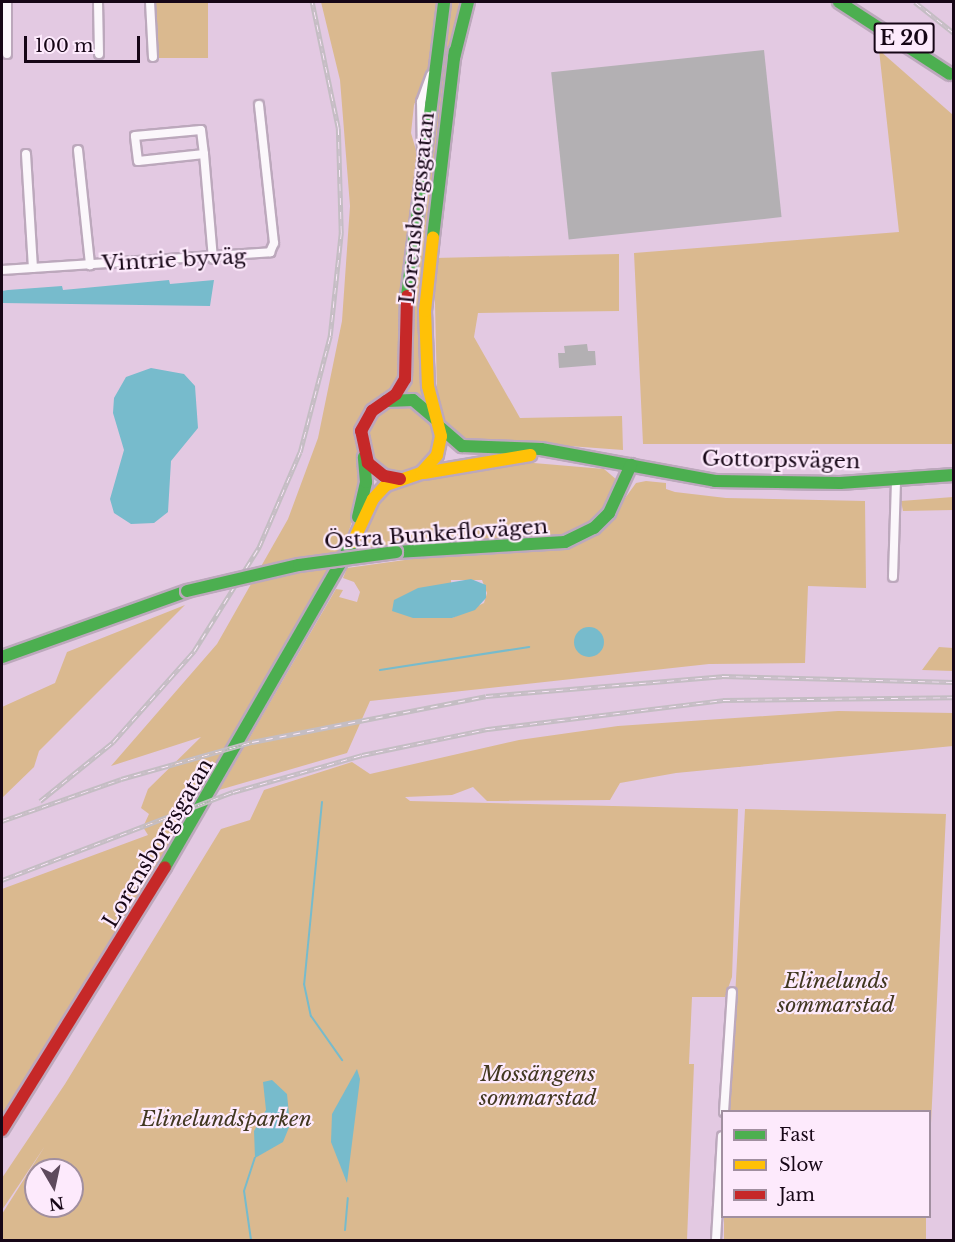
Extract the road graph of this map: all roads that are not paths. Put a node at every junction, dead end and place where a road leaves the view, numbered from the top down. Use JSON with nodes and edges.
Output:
{"nodes":[{"id":1,"x":7,"y":2,"type":"edge"},
{"id":2,"x":98,"y":2,"type":"edge"},
{"id":3,"x":150,"y":2,"type":"edge"},
{"id":4,"x":444,"y":2,"type":"edge"},
{"id":5,"x":466,"y":2,"type":"edge"},
{"id":6,"x":839,"y":2,"type":"edge"},
{"id":7,"x":858,"y":2,"type":"edge"},
{"id":8,"x":8,"y":54,"type":"dead end"},
{"id":9,"x":99,"y":54,"type":"dead end"},
{"id":10,"x":153,"y":57,"type":"dead end"},
{"id":11,"x":952,"y":75,"type":"edge"},
{"id":12,"x":259,"y":105,"type":"dead end"},
{"id":13,"x":78,"y":150,"type":"dead end"},
{"id":14,"x":26,"y":154,"type":"dead end"},
{"id":15,"x":204,"y":154,"type":"junction"},
{"id":16,"x":213,"y":258,"type":"junction"},
{"id":17,"x":90,"y":265,"type":"junction"},
{"id":18,"x":33,"y":268,"type":"junction"},
{"id":19,"x":2,"y":270,"type":"edge"},
{"id":20,"x":385,"y":402,"type":"junction"},
{"id":21,"x":437,"y":422,"type":"junction"},
{"id":22,"x":364,"y":456,"type":"junction"},
{"id":23,"x":595,"y":458,"type":"junction"},
{"id":24,"x":631,"y":465,"type":"junction"},
{"id":25,"x":421,"y":473,"type":"junction"},
{"id":26,"x":954,"y":475,"type":"edge"},
{"id":27,"x":405,"y":479,"type":"junction"},
{"id":28,"x":917,"y":480,"type":"junction"},
{"id":29,"x":896,"y":481,"type":"junction"},
{"id":30,"x":954,"y":482,"type":"edge"},
{"id":31,"x":338,"y":569,"type":"junction"},
{"id":32,"x":893,"y":577,"type":"dead end"},
{"id":33,"x":2,"y":657,"type":"edge"},
{"id":34,"x":732,"y":992,"type":"dead end"},
{"id":35,"x":724,"y":1110,"type":"edge"},
{"id":36,"x":2,"y":1130,"type":"edge"},
{"id":37,"x":721,"y":1166,"type":"edge"},
{"id":38,"x":716,"y":1240,"type":"edge"}],
"edges":[{"from":1,"to":8,"type":"street"},
{"from":2,"to":9,"type":"street"},
{"from":3,"to":10,"type":"street"},
{"from":4,"to":20,"type":"main road","name":"Lorensborgsgatan"},
{"from":5,"to":21,"type":"main road","name":"Lorensborgsgatan"},
{"from":6,"to":11,"type":"main road"},
{"from":7,"to":11,"type":"main road","number":"E 20"},
{"from":12,"to":16,"type":"street","name":"Vintrie byväg"},
{"from":13,"to":17,"type":"street"},
{"from":14,"to":18,"type":"street"},
{"from":15,"to":15,"type":"street"},
{"from":15,"to":16,"type":"street"},
{"from":16,"to":17,"type":"street","name":"Vintrie byväg"},
{"from":17,"to":18,"type":"street","name":"Vintrie byväg"},
{"from":18,"to":19,"type":"street","name":"Vintrie byväg"},
{"from":20,"to":21,"type":"main road"},
{"from":20,"to":22,"type":"main road","name":"Lorensborgsgatan"},
{"from":21,"to":23,"type":"main road","name":"Gottorpsvägen"},
{"from":21,"to":25,"type":"main road","name":"Lorensborgsgatan"},
{"from":22,"to":27,"type":"main road"},
{"from":22,"to":31,"type":"main road","name":"Lorensborgsgatan"},
{"from":23,"to":24,"type":"main road","name":"Gottorpsvägen"},
{"from":23,"to":25,"type":"main road","name":"Gottorpsvägen"},
{"from":24,"to":29,"type":"main road","name":"Gottorpsvägen"},
{"from":24,"to":33,"type":"main road","name":"Östra Bunkeflovägen","bridge":true},
{"from":25,"to":27,"type":"main road","name":"Lorensborgsgatan"},
{"from":26,"to":28,"type":"main road","name":"Gottorpsvägen"},
{"from":27,"to":31,"type":"main road","name":"Lorensborgsgatan"},
{"from":28,"to":29,"type":"main road","name":"Gottorpsvägen"},
{"from":28,"to":30,"type":"main road","name":"Gottorpsvägen"},
{"from":29,"to":32,"type":"street"},
{"from":31,"to":36,"type":"main road","name":"Lorensborgsgatan"},
{"from":34,"to":35,"type":"street"},
{"from":37,"to":38,"type":"street"}]}
